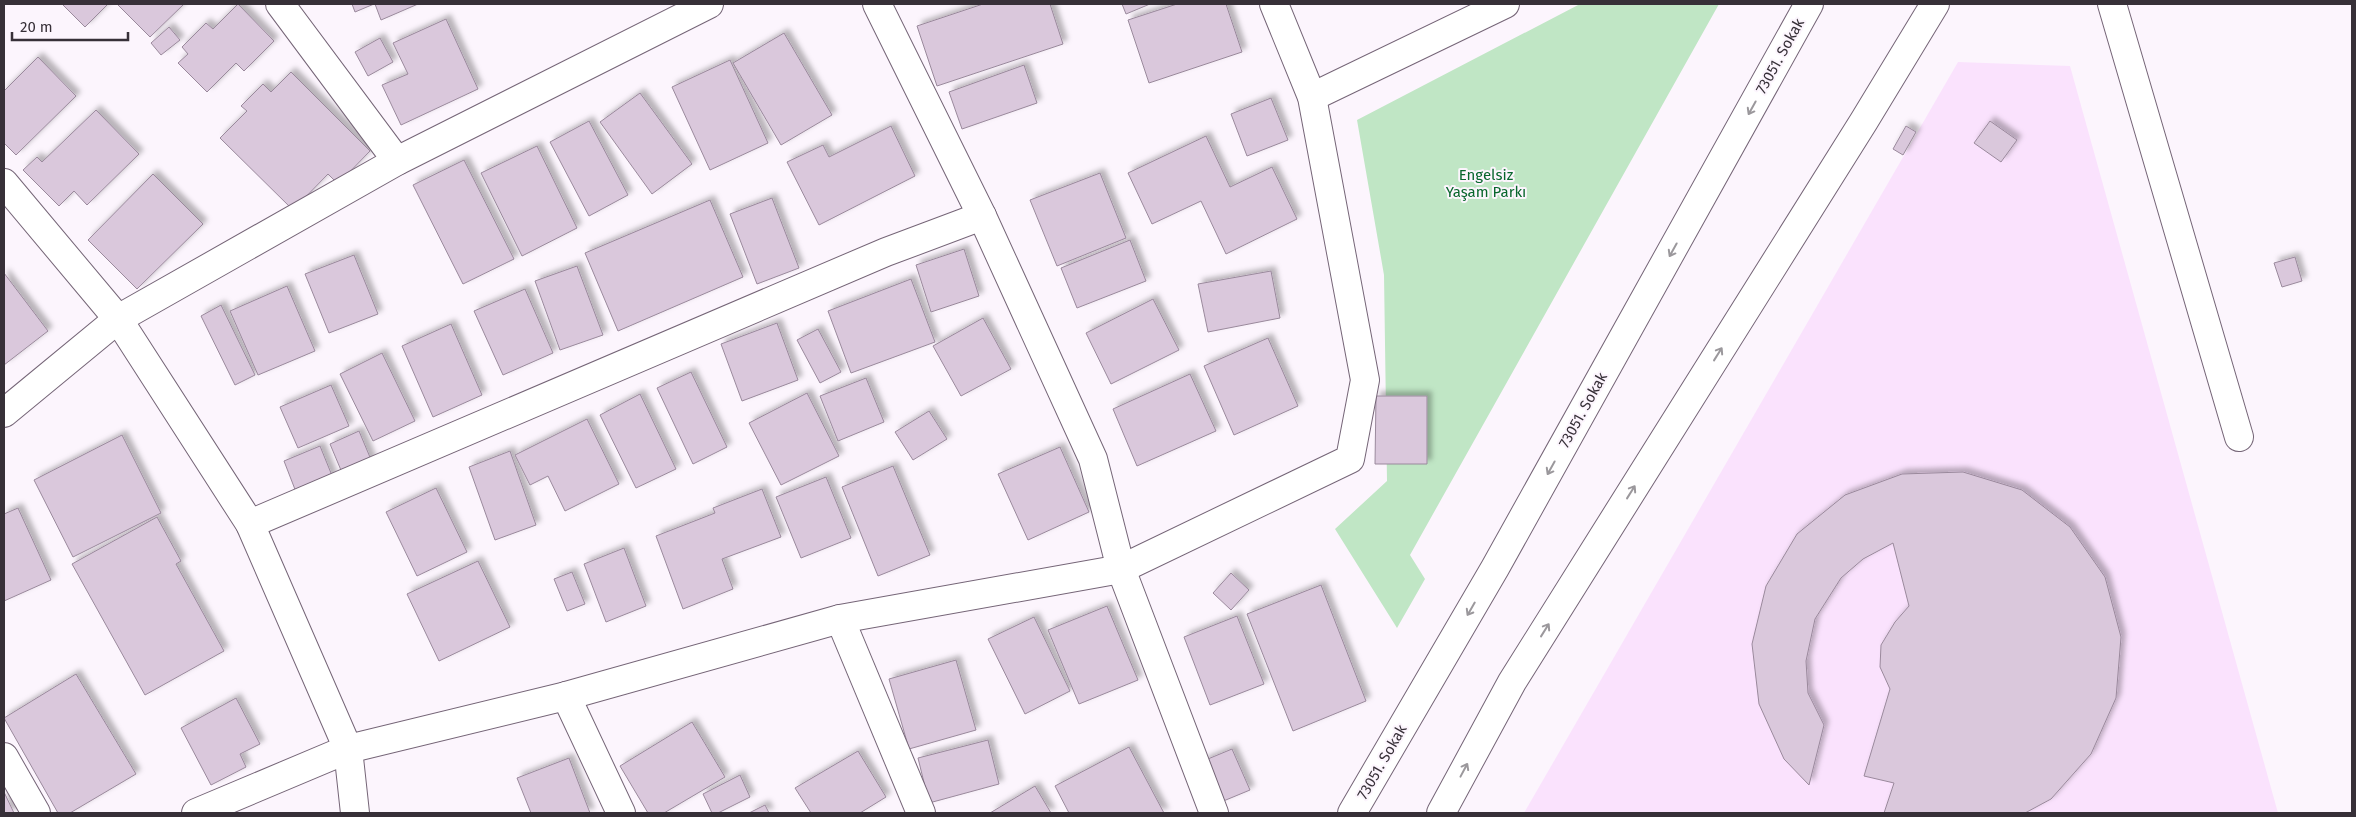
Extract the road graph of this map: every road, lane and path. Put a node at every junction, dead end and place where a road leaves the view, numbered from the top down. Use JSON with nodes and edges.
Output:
{"nodes":[{"id":1,"x":280,"y":4,"type":"edge"},
{"id":2,"x":709,"y":4,"type":"edge"},
{"id":3,"x":877,"y":4,"type":"edge"},
{"id":4,"x":1274,"y":4,"type":"edge"},
{"id":5,"x":1505,"y":4,"type":"edge"},
{"id":6,"x":1809,"y":4,"type":"edge"},
{"id":7,"x":1934,"y":4,"type":"edge"},
{"id":8,"x":2112,"y":4,"type":"edge"},
{"id":9,"x":1312,"y":97,"type":"junction"},
{"id":10,"x":397,"y":161,"type":"junction"},
{"id":11,"x":4,"y":184,"type":"edge"},
{"id":12,"x":982,"y":216,"type":"junction"},
{"id":13,"x":118,"y":319,"type":"junction"},
{"id":14,"x":4,"y":413,"type":"edge"},
{"id":15,"x":2239,"y":437,"type":"dead end"},
{"id":16,"x":250,"y":524,"type":"junction"},
{"id":17,"x":1121,"y":569,"type":"junction"},
{"id":18,"x":840,"y":619,"type":"junction"},
{"id":19,"x":566,"y":696,"type":"junction"},
{"id":20,"x":348,"y":748,"type":"junction"},
{"id":21,"x":4,"y":757,"type":"edge"},
{"id":22,"x":36,"y":813,"type":"edge"},
{"id":23,"x":196,"y":813,"type":"edge"},
{"id":24,"x":355,"y":813,"type":"edge"},
{"id":25,"x":621,"y":813,"type":"edge"},
{"id":26,"x":921,"y":813,"type":"edge"},
{"id":27,"x":1214,"y":813,"type":"edge"},
{"id":28,"x":1352,"y":813,"type":"edge"},
{"id":29,"x":1441,"y":813,"type":"edge"}],
"edges":[{"from":1,"to":10,"type":"street"},
{"from":2,"to":10,"type":"street"},
{"from":3,"to":12,"type":"street"},
{"from":4,"to":9,"type":"street"},
{"from":5,"to":9,"type":"street"},
{"from":6,"to":28,"type":"street","name":"73051. Sokak","one_way":true},
{"from":29,"to":7,"type":"street","one_way":true},
{"from":8,"to":15,"type":"street"},
{"from":9,"to":17,"type":"street"},
{"from":10,"to":13,"type":"street"},
{"from":11,"to":13,"type":"street"},
{"from":12,"to":16,"type":"street"},
{"from":12,"to":17,"type":"street"},
{"from":13,"to":14,"type":"street"},
{"from":13,"to":16,"type":"street"},
{"from":16,"to":20,"type":"street"},
{"from":17,"to":18,"type":"street"},
{"from":17,"to":27,"type":"street"},
{"from":18,"to":19,"type":"street"},
{"from":18,"to":26,"type":"street"},
{"from":19,"to":20,"type":"street"},
{"from":19,"to":25,"type":"street"},
{"from":20,"to":23,"type":"street"},
{"from":20,"to":24,"type":"street"},
{"from":21,"to":22,"type":"street"}]}
